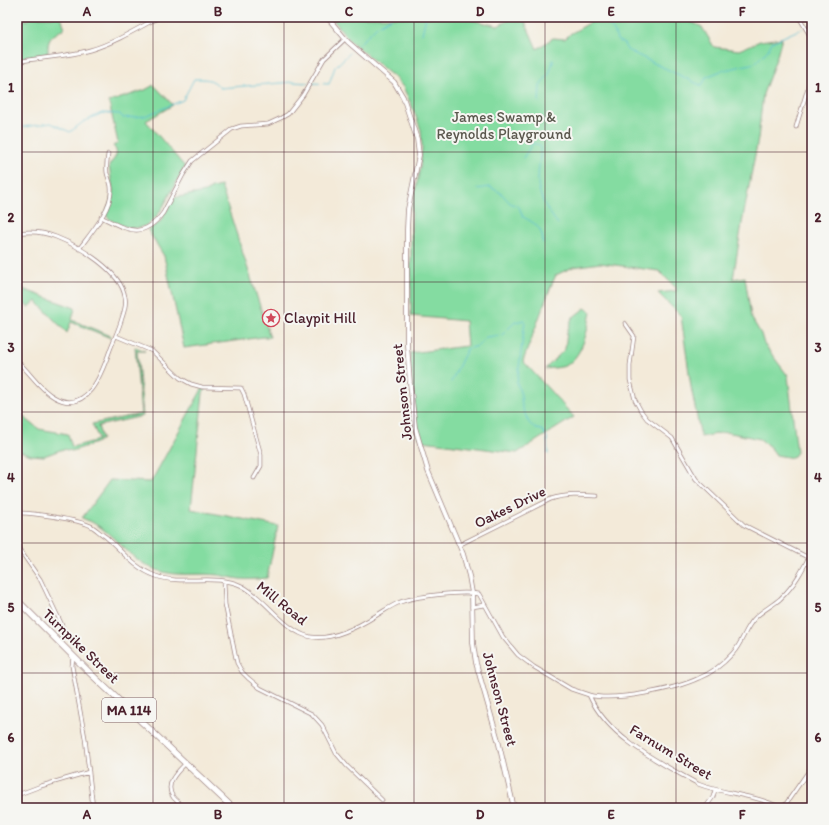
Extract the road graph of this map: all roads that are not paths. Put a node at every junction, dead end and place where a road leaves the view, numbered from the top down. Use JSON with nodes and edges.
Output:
{"nodes":[{"id":1,"x":158,"y":17,"type":"edge"},
{"id":2,"x":327,"y":17,"type":"edge"},
{"id":3,"x":799,"y":17,"type":"edge"},
{"id":4,"x":345,"y":39,"type":"junction"},
{"id":5,"x":812,"y":39,"type":"edge"},
{"id":6,"x":17,"y":62,"type":"edge"},
{"id":7,"x":812,"y":78,"type":"edge"},
{"id":8,"x":796,"y":127,"type":"dead end"},
{"id":9,"x":108,"y":154,"type":"dead end"},
{"id":10,"x":100,"y":217,"type":"junction"},
{"id":11,"x":17,"y":233,"type":"edge"},
{"id":12,"x":79,"y":249,"type":"junction"},
{"id":13,"x":625,"y":322,"type":"dead end"},
{"id":14,"x":116,"y":336,"type":"junction"},
{"id":15,"x":17,"y":361,"type":"edge"},
{"id":16,"x":254,"y":478,"type":"dead end"},
{"id":17,"x":597,"y":496,"type":"dead end"},
{"id":18,"x":17,"y":513,"type":"edge"},
{"id":19,"x":459,"y":545,"type":"junction"},
{"id":20,"x":17,"y":546,"type":"edge"},
{"id":21,"x":812,"y":551,"type":"edge"},
{"id":22,"x":809,"y":558,"type":"junction"},
{"id":23,"x":224,"y":581,"type":"junction"},
{"id":24,"x":472,"y":593,"type":"junction"},
{"id":25,"x":17,"y":600,"type":"edge"},
{"id":26,"x":484,"y":605,"type":"junction"},
{"id":27,"x":472,"y":607,"type":"junction"},
{"id":28,"x":60,"y":644,"type":"junction"},
{"id":29,"x":73,"y":656,"type":"junction"},
{"id":30,"x":589,"y":695,"type":"junction"},
{"id":31,"x":186,"y":764,"type":"junction"},
{"id":32,"x":812,"y":766,"type":"edge"},
{"id":33,"x":89,"y":772,"type":"junction"},
{"id":34,"x":715,"y":790,"type":"junction"},
{"id":35,"x":17,"y":795,"type":"edge"},
{"id":36,"x":382,"y":800,"type":"dead end"},
{"id":37,"x":93,"y":808,"type":"edge"},
{"id":38,"x":184,"y":808,"type":"edge"},
{"id":39,"x":233,"y":808,"type":"edge"},
{"id":40,"x":514,"y":808,"type":"edge"},
{"id":41,"x":705,"y":808,"type":"edge"},
{"id":42,"x":782,"y":808,"type":"edge"}],
"edges":[{"from":1,"to":6,"type":"street"},
{"from":2,"to":4,"type":"street","name":"Johnson Street"},
{"from":3,"to":5,"type":"street"},
{"from":4,"to":10,"type":"street"},
{"from":4,"to":19,"type":"street","name":"Johnson Street"},
{"from":7,"to":8,"type":"street"},
{"from":9,"to":10,"type":"street"},
{"from":10,"to":12,"type":"street"},
{"from":11,"to":12,"type":"street"},
{"from":12,"to":14,"type":"street"},
{"from":13,"to":22,"type":"street"},
{"from":14,"to":15,"type":"street"},
{"from":14,"to":16,"type":"street"},
{"from":17,"to":19,"type":"street","name":"Oakes Drive"},
{"from":18,"to":23,"type":"street","name":"Mill Road"},
{"from":19,"to":24,"type":"street","name":"Johnson Street"},
{"from":20,"to":28,"type":"street"},
{"from":21,"to":22,"type":"street"},
{"from":22,"to":30,"type":"street"},
{"from":23,"to":24,"type":"street","name":"Mill Road"},
{"from":23,"to":36,"type":"street"},
{"from":24,"to":26,"type":"street"},
{"from":24,"to":27,"type":"street","name":"Johnson Street"},
{"from":25,"to":28,"type":"highway","name":"Turnpike Street","number":"MA 114"},
{"from":26,"to":27,"type":"street"},
{"from":26,"to":30,"type":"street"},
{"from":27,"to":40,"type":"street","name":"Johnson Street"},
{"from":28,"to":29,"type":"highway","name":"Turnpike Street","number":"MA 114"},
{"from":29,"to":31,"type":"highway","name":"Turnpike Street","number":"MA 114"},
{"from":29,"to":33,"type":"street"},
{"from":30,"to":34,"type":"street","name":"Farnum Street"},
{"from":31,"to":38,"type":"street"},
{"from":31,"to":39,"type":"highway","name":"Turnpike Street","number":"MA 114"},
{"from":32,"to":42,"type":"street"},
{"from":33,"to":35,"type":"street"},
{"from":33,"to":37,"type":"street"},
{"from":34,"to":41,"type":"street"},
{"from":34,"to":42,"type":"street","name":"Farnum Street"}]}
